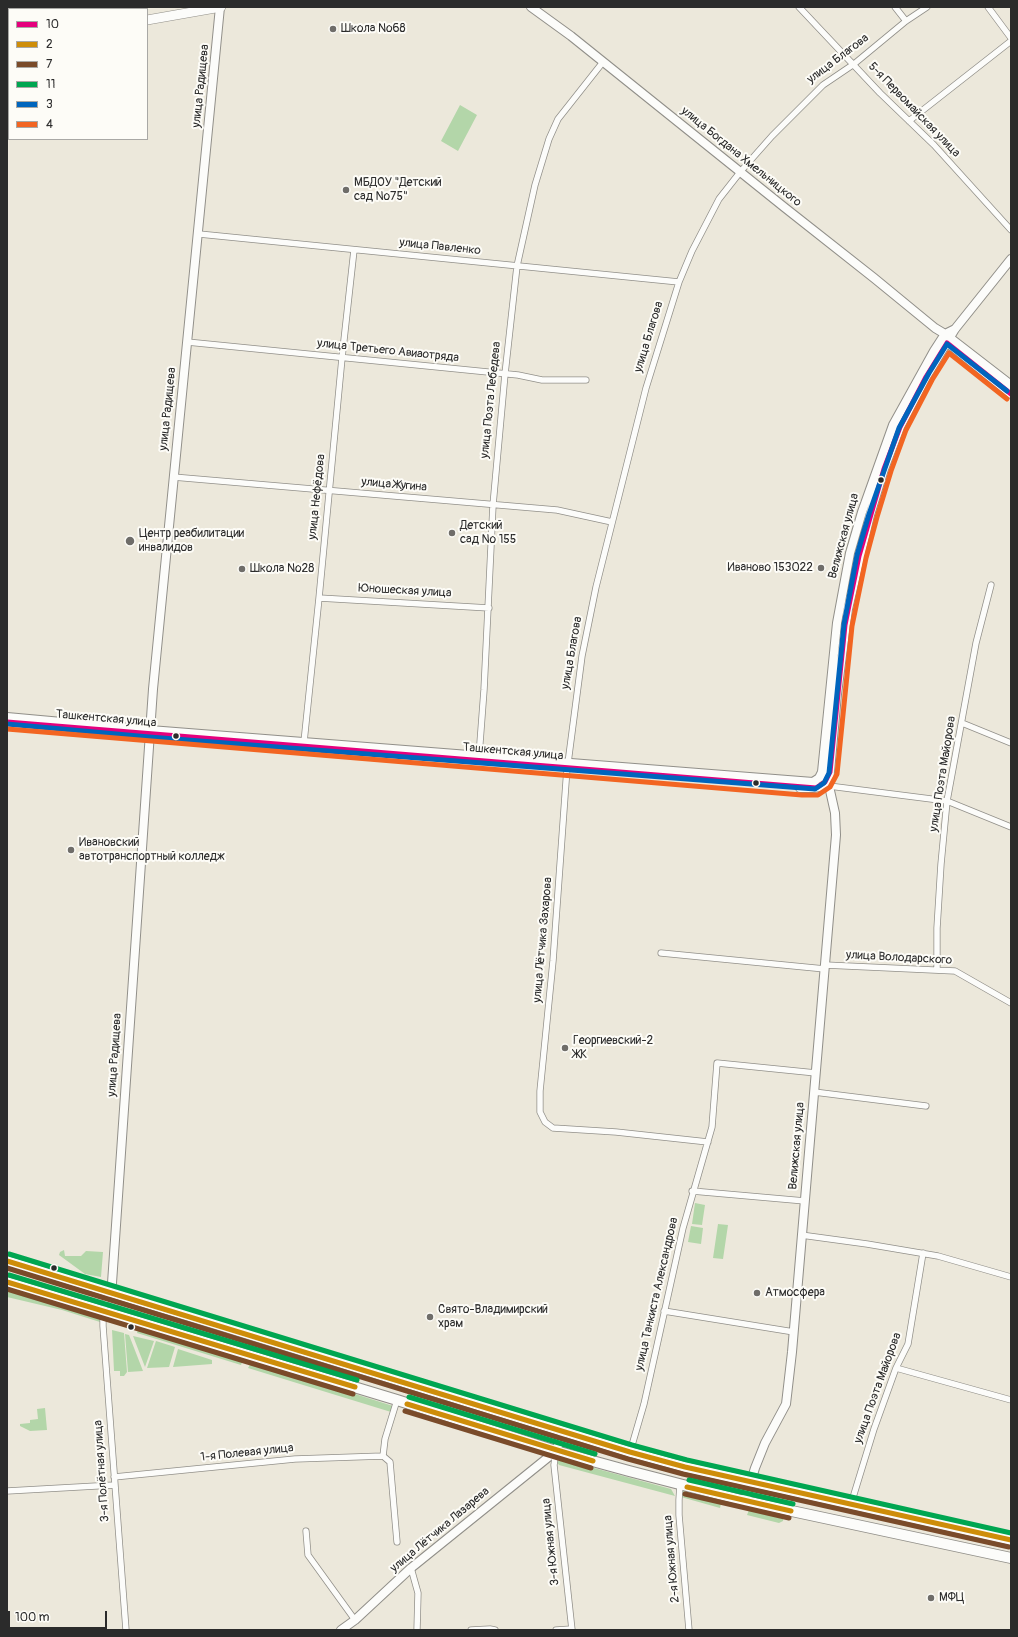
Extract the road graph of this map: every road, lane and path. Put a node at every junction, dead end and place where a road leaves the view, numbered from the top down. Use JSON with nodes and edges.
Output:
{"nodes":[{"id":1,"x":221,"y":7,"type":"edge"},
{"id":2,"x":531,"y":7,"type":"edge"},
{"id":3,"x":799,"y":7,"type":"edge"},
{"id":4,"x":895,"y":7,"type":"edge"},
{"id":5,"x":927,"y":7,"type":"edge"},
{"id":6,"x":988,"y":7,"type":"edge"},
{"id":7,"x":189,"y":10,"type":"edge"},
{"id":8,"x":148,"y":20,"type":"edge"},
{"id":9,"x":906,"y":21,"type":"junction"},
{"id":10,"x":1011,"y":39,"type":"edge"},
{"id":11,"x":603,"y":62,"type":"junction"},
{"id":12,"x":854,"y":64,"type":"junction"},
{"id":13,"x":909,"y":121,"type":"junction"},
{"id":14,"x":741,"y":171,"type":"junction"},
{"id":15,"x":1011,"y":230,"type":"edge"},
{"id":16,"x":199,"y":234,"type":"junction"},
{"id":17,"x":354,"y":250,"type":"junction"},
{"id":18,"x":1011,"y":259,"type":"edge"},
{"id":19,"x":517,"y":266,"type":"junction"},
{"id":20,"x":679,"y":282,"type":"junction"},
{"id":21,"x":946,"y":338,"type":"junction"},
{"id":22,"x":187,"y":342,"type":"junction"},
{"id":23,"x":342,"y":358,"type":"junction"},
{"id":24,"x":505,"y":374,"type":"junction"},
{"id":25,"x":586,"y":380,"type":"dead end"},
{"id":26,"x":1011,"y":385,"type":"edge"},
{"id":27,"x":1011,"y":394,"type":"edge"},
{"id":28,"x":173,"y":477,"type":"junction"},
{"id":29,"x":330,"y":491,"type":"junction"},
{"id":30,"x":493,"y":505,"type":"junction"},
{"id":31,"x":612,"y":522,"type":"junction"},
{"id":32,"x":991,"y":585,"type":"dead end"},
{"id":33,"x":319,"y":598,"type":"junction"},
{"id":34,"x":489,"y":608,"type":"junction"},
{"id":35,"x":7,"y":717,"type":"edge"},
{"id":36,"x":7,"y":722,"type":"edge"},
{"id":37,"x":962,"y":722,"type":"junction"},
{"id":38,"x":149,"y":732,"type":"junction"},
{"id":39,"x":1011,"y":743,"type":"edge"},
{"id":40,"x":304,"y":745,"type":"junction"},
{"id":41,"x":478,"y":759,"type":"junction"},
{"id":42,"x":568,"y":766,"type":"junction"},
{"id":43,"x":827,"y":777,"type":"junction"},
{"id":44,"x":947,"y":801,"type":"junction"},
{"id":45,"x":1011,"y":827,"type":"edge"},
{"id":46,"x":660,"y":953,"type":"dead end"},
{"id":47,"x":825,"y":967,"type":"junction"},
{"id":48,"x":937,"y":969,"type":"junction"},
{"id":49,"x":1011,"y":1003,"type":"edge"},
{"id":50,"x":816,"y":1074,"type":"junction"},
{"id":51,"x":814,"y":1092,"type":"junction"},
{"id":52,"x":926,"y":1106,"type":"dead end"},
{"id":53,"x":708,"y":1142,"type":"junction"},
{"id":54,"x":692,"y":1192,"type":"junction"},
{"id":55,"x":805,"y":1201,"type":"junction"},
{"id":56,"x":801,"y":1235,"type":"junction"},
{"id":57,"x":923,"y":1253,"type":"junction"},
{"id":58,"x":7,"y":1261,"type":"edge"},
{"id":59,"x":1011,"y":1277,"type":"edge"},
{"id":60,"x":7,"y":1282,"type":"edge"},
{"id":61,"x":109,"y":1292,"type":"junction"},
{"id":62,"x":103,"y":1311,"type":"junction"},
{"id":63,"x":664,"y":1311,"type":"junction"},
{"id":64,"x":794,"y":1332,"type":"junction"},
{"id":65,"x":896,"y":1368,"type":"junction"},
{"id":66,"x":397,"y":1400,"type":"junction"},
{"id":67,"x":1011,"y":1400,"type":"edge"},
{"id":68,"x":563,"y":1432,"type":"junction"},
{"id":69,"x":556,"y":1451,"type":"junction"},
{"id":70,"x":630,"y":1452,"type":"junction"},
{"id":71,"x":383,"y":1456,"type":"junction"},
{"id":72,"x":114,"y":1477,"type":"junction"},
{"id":73,"x":750,"y":1482,"type":"junction"},
{"id":74,"x":114,"y":1485,"type":"junction"},
{"id":75,"x":680,"y":1485,"type":"junction"},
{"id":76,"x":7,"y":1491,"type":"edge"},
{"id":77,"x":745,"y":1501,"type":"junction"},
{"id":78,"x":851,"y":1504,"type":"junction"},
{"id":79,"x":306,"y":1531,"type":"dead end"},
{"id":80,"x":981,"y":1534,"type":"junction"},
{"id":81,"x":1011,"y":1540,"type":"edge"},
{"id":82,"x":397,"y":1542,"type":"dead end"},
{"id":83,"x":977,"y":1550,"type":"junction"},
{"id":84,"x":1011,"y":1558,"type":"edge"},
{"id":85,"x":411,"y":1568,"type":"junction"},
{"id":86,"x":355,"y":1620,"type":"junction"},
{"id":87,"x":572,"y":1629,"type":"edge"},
{"id":88,"x":126,"y":1630,"type":"edge"},
{"id":89,"x":342,"y":1630,"type":"edge"},
{"id":90,"x":417,"y":1630,"type":"edge"},
{"id":91,"x":471,"y":1630,"type":"edge"},
{"id":92,"x":495,"y":1630,"type":"edge"},
{"id":93,"x":556,"y":1630,"type":"edge"},
{"id":94,"x":689,"y":1630,"type":"edge"}],
"edges":[{"from":1,"to":7,"type":"main road"},
{"from":1,"to":16,"type":"main road","name":"улица Радищева"},
{"from":2,"to":11,"type":"main road","name":"улица Богдана Хмельницкого"},
{"from":3,"to":12,"type":"street","name":"5-я Первомайская улица"},
{"from":4,"to":9,"type":"street"},
{"from":5,"to":9,"type":"street","name":"улица Благова"},
{"from":6,"to":10,"type":"street"},
{"from":7,"to":8,"type":"main road"},
{"from":9,"to":12,"type":"street","name":"улица Благова"},
{"from":10,"to":13,"type":"street"},
{"from":11,"to":14,"type":"main road","name":"улица Богдана Хмельницкого"},
{"from":11,"to":19,"type":"street","name":"улица Поэта Лебедева"},
{"from":12,"to":13,"type":"street","name":"5-я Первомайская улица"},
{"from":12,"to":14,"type":"street","name":"улица Благова"},
{"from":13,"to":15,"type":"street","name":"5-я Первомайская улица"},
{"from":14,"to":20,"type":"street","name":"улица Благова"},
{"from":14,"to":21,"type":"main road","name":"улица Богдана Хмельницкого"},
{"from":16,"to":17,"type":"street","name":"улица Павленко"},
{"from":16,"to":22,"type":"main road","name":"улица Радищева"},
{"from":17,"to":19,"type":"street","name":"улица Павленко"},
{"from":17,"to":23,"type":"street","name":"улица Нефёдова"},
{"from":18,"to":21,"type":"main road"},
{"from":19,"to":20,"type":"street","name":"улица Павленко"},
{"from":19,"to":24,"type":"street","name":"улица Поэта Лебедева"},
{"from":20,"to":31,"type":"street","name":"улица Благова"},
{"from":21,"to":26,"type":"main road","name":"улица Богдана Хмельницкого"},
{"from":21,"to":27,"type":"main road","name":"улица Богдана Хмельницкого"},
{"from":21,"to":43,"type":"main road","name":"Велижская улица"},
{"from":22,"to":23,"type":"street","name":"улица Третьего Авиаотряда"},
{"from":22,"to":28,"type":"main road","name":"улица Радищева"},
{"from":23,"to":24,"type":"street","name":"улица Третьего Авиаотряда"},
{"from":23,"to":29,"type":"street","name":"улица Нефёдова"},
{"from":24,"to":25,"type":"street","name":"улица Третьего Авиаотряда"},
{"from":24,"to":30,"type":"street","name":"улица Поэта Лебедева"},
{"from":28,"to":29,"type":"street","name":"улица Жугина"},
{"from":28,"to":38,"type":"main road","name":"улица Радищева"},
{"from":29,"to":30,"type":"street","name":"улица Жугина"},
{"from":29,"to":33,"type":"street","name":"улица Нефёдова"},
{"from":30,"to":31,"type":"street","name":"улица Жугина"},
{"from":30,"to":34,"type":"street","name":"улица Поэта Лебедева"},
{"from":31,"to":42,"type":"street","name":"улица Благова"},
{"from":32,"to":37,"type":"street","name":"улица Поэта Майорова"},
{"from":33,"to":34,"type":"street","name":"Юношеская улица"},
{"from":33,"to":40,"type":"street","name":"улица Нефёдова"},
{"from":34,"to":41,"type":"street","name":"улица Поэта Лебедева"},
{"from":35,"to":38,"type":"main road","name":"Ташкентская улица"},
{"from":36,"to":38,"type":"main road","name":"Ташкентская улица"},
{"from":37,"to":39,"type":"street"},
{"from":37,"to":44,"type":"street","name":"улица Поэта Майорова"},
{"from":38,"to":40,"type":"main road","name":"Ташкентская улица"},
{"from":38,"to":61,"type":"main road","name":"улица Радищева"},
{"from":40,"to":41,"type":"main road","name":"Ташкентская улица"},
{"from":41,"to":42,"type":"main road","name":"Ташкентская улица"},
{"from":42,"to":43,"type":"main road","name":"Ташкентская улица"},
{"from":42,"to":43,"type":"main road","name":"Ташкентская улица"},
{"from":42,"to":53,"type":"street","name":"улица Лётчика Захарова"},
{"from":43,"to":44,"type":"street","name":"Ташкентская улица"},
{"from":43,"to":47,"type":"main road","name":"Велижская улица"},
{"from":44,"to":45,"type":"street","name":"Ташкентская улица"},
{"from":44,"to":48,"type":"street","name":"улица Поэта Майорова"},
{"from":46,"to":47,"type":"street","name":"улица Володарского"},
{"from":47,"to":48,"type":"street","name":"улица Володарского"},
{"from":47,"to":50,"type":"main road","name":"Велижская улица"},
{"from":48,"to":49,"type":"street","name":"улица Володарского"},
{"from":50,"to":51,"type":"main road","name":"Велижская улица"},
{"from":50,"to":53,"type":"street","name":"улица Танкиста Александрова"},
{"from":51,"to":52,"type":"street"},
{"from":51,"to":55,"type":"main road","name":"Велижская улица"},
{"from":53,"to":54,"type":"street","name":"улица Танкиста Александрова"},
{"from":54,"to":55,"type":"street"},
{"from":54,"to":63,"type":"street","name":"улица Танкиста Александрова"},
{"from":55,"to":56,"type":"main road","name":"Велижская улица"},
{"from":56,"to":57,"type":"street"},
{"from":56,"to":64,"type":"main road","name":"Велижская улица"},
{"from":57,"to":59,"type":"street"},
{"from":57,"to":65,"type":"street","name":"улица Поэта Майорова"},
{"from":58,"to":61,"type":"highway"},
{"from":60,"to":62,"type":"highway"},
{"from":61,"to":62,"type":"street","name":"3-я Полётная улица"},
{"from":61,"to":68,"type":"highway"},
{"from":62,"to":66,"type":"highway"},
{"from":62,"to":72,"type":"street","name":"3-я Полётная улица"},
{"from":63,"to":64,"type":"street"},
{"from":63,"to":70,"type":"street","name":"улица Танкиста Александрова"},
{"from":64,"to":73,"type":"main road","name":"Велижская улица"},
{"from":65,"to":67,"type":"street"},
{"from":65,"to":78,"type":"street","name":"улица Поэта Майорова"},
{"from":66,"to":69,"type":"highway"},
{"from":66,"to":71,"type":"street"},
{"from":68,"to":69,"type":"main road"},
{"from":68,"to":70,"type":"highway"},
{"from":69,"to":75,"type":"highway"},
{"from":69,"to":85,"type":"main road","name":"улица Лётчика Лазарева"},
{"from":69,"to":87,"type":"street","name":"3-я Южная улица"},
{"from":70,"to":73,"type":"highway"},
{"from":71,"to":72,"type":"street","name":"1-я Полевая улица"},
{"from":71,"to":82,"type":"street"},
{"from":72,"to":74,"type":"street","name":"3-я Полётная улица"},
{"from":73,"to":77,"type":"main road","name":"Велижская улица"},
{"from":73,"to":78,"type":"highway"},
{"from":74,"to":76,"type":"street"},
{"from":74,"to":88,"type":"street","name":"3-я Полётная улица"},
{"from":75,"to":77,"type":"highway"},
{"from":75,"to":94,"type":"street","name":"2-я Южная улица"},
{"from":77,"to":83,"type":"highway"},
{"from":78,"to":80,"type":"highway"},
{"from":79,"to":86,"type":"street"},
{"from":80,"to":81,"type":"highway"},
{"from":80,"to":83,"type":"highway"},
{"from":83,"to":84,"type":"highway"},
{"from":85,"to":86,"type":"main road","name":"улица Лётчика Лазарева"},
{"from":85,"to":90,"type":"street"},
{"from":86,"to":89,"type":"main road","name":"улица Лётчика Лазарева"},
{"from":87,"to":93,"type":"street"},
{"from":91,"to":92,"type":"street"}]}
